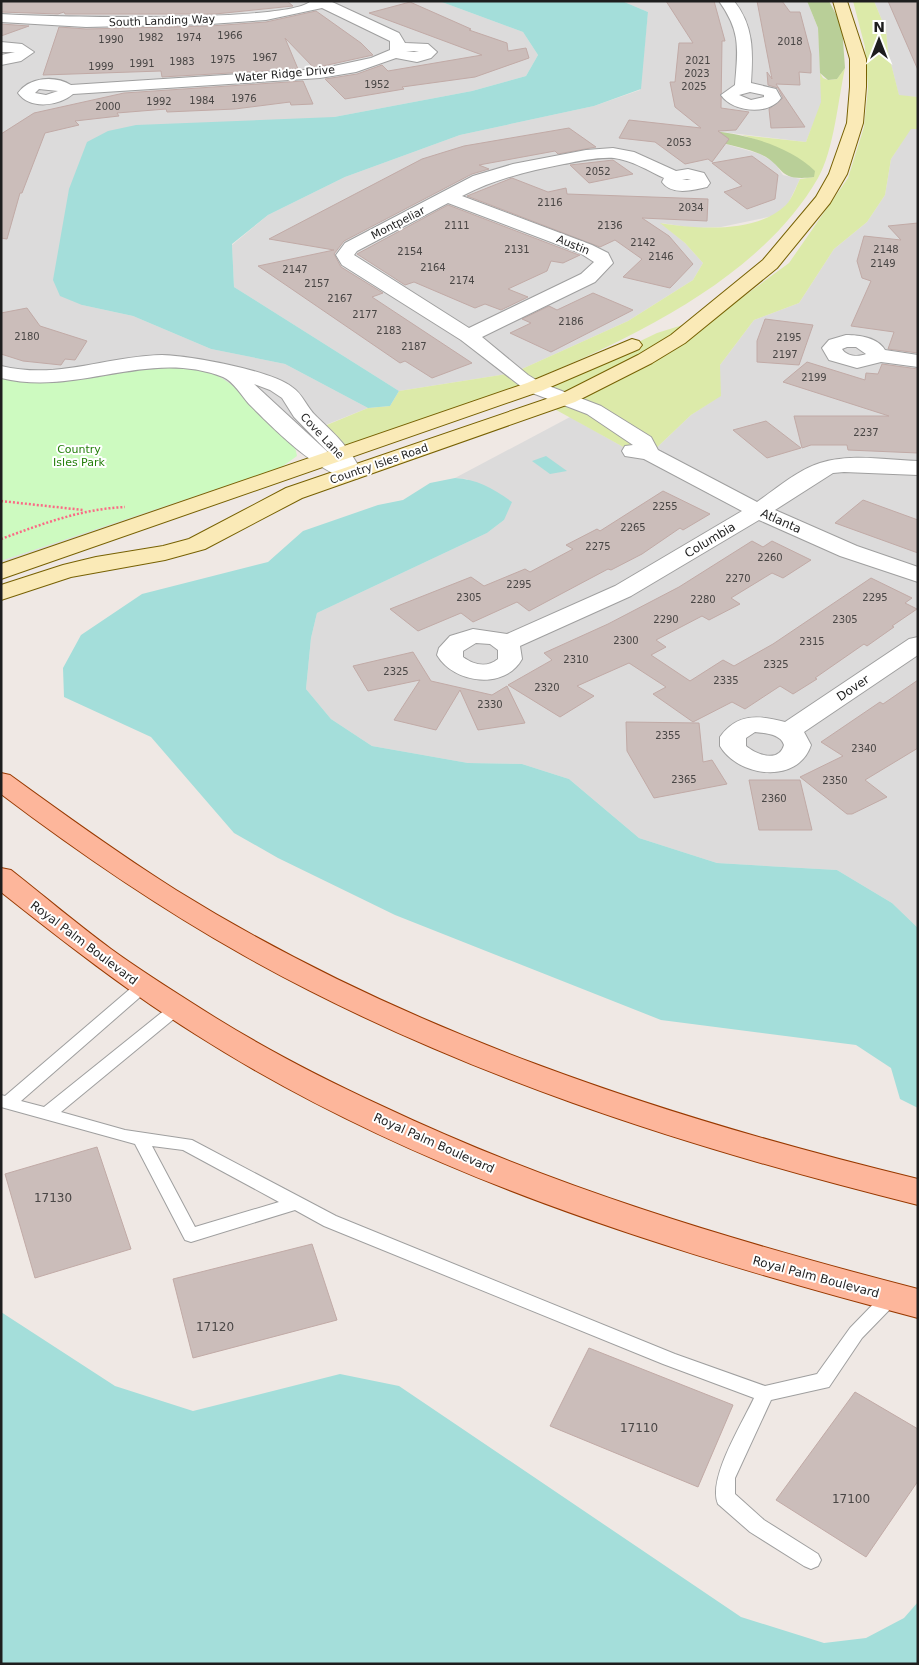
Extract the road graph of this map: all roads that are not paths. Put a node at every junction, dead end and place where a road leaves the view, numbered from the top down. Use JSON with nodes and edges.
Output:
{"nodes":[{"id":1,"x":726,"y":1,"type":"edge"},
{"id":2,"x":840,"y":1,"type":"edge"},
{"id":3,"x":320,"y":2,"type":"edge"},
{"id":4,"x":1,"y":18,"type":"edge"},
{"id":5,"x":1,"y":47,"type":"edge"},
{"id":6,"x":1,"y":60,"type":"edge"},
{"id":7,"x":743,"y":88,"type":"dead end"},
{"id":8,"x":68,"y":90,"type":"dead end"},
{"id":9,"x":674,"y":176,"type":"dead end"},
{"id":10,"x":448,"y":197,"type":"junction"},
{"id":11,"x":737,"y":290,"type":"junction"},
{"id":12,"x":468,"y":336,"type":"junction"},
{"id":13,"x":877,"y":355,"type":"dead end"},
{"id":14,"x":918,"y":361,"type":"edge"},
{"id":15,"x":1,"y":372,"type":"edge"},
{"id":16,"x":534,"y":387,"type":"junction"},
{"id":17,"x":558,"y":402,"type":"junction"},
{"id":18,"x":340,"y":463,"type":"junction"},
{"id":19,"x":918,"y":468,"type":"edge"},
{"id":20,"x":758,"y":511,"type":"junction"},
{"id":21,"x":1,"y":572,"type":"edge"},
{"id":22,"x":918,"y":575,"type":"edge"},
{"id":23,"x":1,"y":593,"type":"edge"},
{"id":24,"x":506,"y":643,"type":"dead end"},
{"id":25,"x":918,"y":644,"type":"edge"},
{"id":26,"x":788,"y":731,"type":"dead end"},
{"id":27,"x":1,"y":781,"type":"edge"},
{"id":28,"x":1,"y":877,"type":"edge"},
{"id":29,"x":142,"y":986,"type":"junction"},
{"id":30,"x":176,"y":1009,"type":"junction"},
{"id":31,"x":5,"y":1102,"type":"edge"},
{"id":32,"x":47,"y":1114,"type":"junction"},
{"id":33,"x":140,"y":1138,"type":"junction"},
{"id":34,"x":918,"y":1192,"type":"edge"},
{"id":35,"x":296,"y":1203,"type":"junction"},
{"id":36,"x":904,"y":1300,"type":"edge"},
{"id":37,"x":765,"y":1394,"type":"junction"},
{"id":38,"x":811,"y":1560,"type":"dead end"}],
"edges":[{"from":1,"to":7,"type":"street"},
{"from":2,"to":11,"type":"street","name":"Country Isles Road"},
{"from":3,"to":4,"type":"street","name":"South Landing Way"},
{"from":3,"to":8,"type":"street","name":"Water Ridge Drive"},
{"from":5,"to":6,"type":"street"},
{"from":9,"to":10,"type":"street","name":"Montpeliar"},
{"from":10,"to":12,"type":"street","name":"Montpeliar"},
{"from":10,"to":12,"type":"street","name":"Austin"},
{"from":11,"to":16,"type":"street","name":"Country Isles Road"},
{"from":11,"to":17,"type":"street","name":"Country Isles Road"},
{"from":12,"to":16,"type":"street","name":"Montpeliar"},
{"from":13,"to":14,"type":"street"},
{"from":15,"to":18,"type":"street","name":"Cove Lane"},
{"from":16,"to":17,"type":"street","name":"Atlanta"},
{"from":16,"to":18,"type":"street","name":"Country Isles Road"},
{"from":17,"to":18,"type":"street","name":"Country Isles Road"},
{"from":17,"to":20,"type":"street","name":"Atlanta"},
{"from":18,"to":21,"type":"street","name":"Country Isles Road"},
{"from":18,"to":23,"type":"street","name":"Country Isles Road"},
{"from":19,"to":20,"type":"street","name":"Columbia"},
{"from":20,"to":22,"type":"street","name":"Atlanta"},
{"from":20,"to":24,"type":"street","name":"Columbia"},
{"from":25,"to":26,"type":"street","name":"Dover"},
{"from":27,"to":34,"type":"main road"},
{"from":28,"to":29,"type":"main road","name":"Royal Palm Boulevard"},
{"from":29,"to":30,"type":"main road","name":"Royal Palm Boulevard"},
{"from":29,"to":31,"type":"lane"},
{"from":30,"to":32,"type":"lane"},
{"from":30,"to":36,"type":"main road","name":"Royal Palm Boulevard"},
{"from":31,"to":32,"type":"lane"},
{"from":32,"to":33,"type":"lane"},
{"from":33,"to":35,"type":"lane"},
{"from":33,"to":35,"type":"lane"},
{"from":35,"to":37,"type":"lane"},
{"from":36,"to":37,"type":"lane"},
{"from":37,"to":38,"type":"lane"}]}
